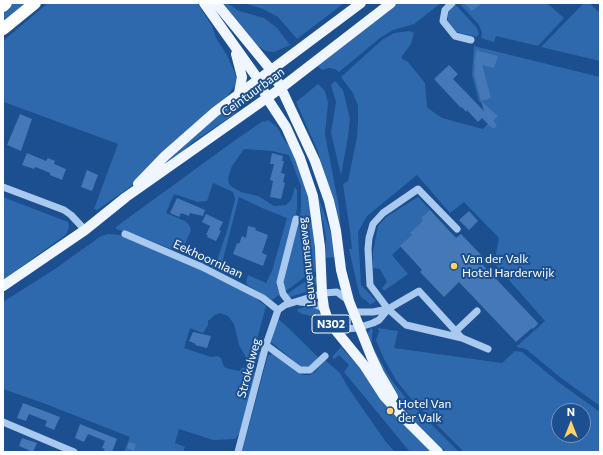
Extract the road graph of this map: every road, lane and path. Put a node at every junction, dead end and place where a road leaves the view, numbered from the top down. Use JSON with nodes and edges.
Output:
{"nodes":[{"id":1,"x":6,"y":3,"type":"edge"},
{"id":2,"x":35,"y":3,"type":"edge"},
{"id":3,"x":204,"y":3,"type":"edge"},
{"id":4,"x":216,"y":3,"type":"edge"},
{"id":5,"x":361,"y":3,"type":"edge"},
{"id":6,"x":391,"y":3,"type":"edge"},
{"id":7,"x":452,"y":3,"type":"edge"},
{"id":8,"x":3,"y":6,"type":"edge"},
{"id":9,"x":3,"y":29,"type":"edge"},
{"id":10,"x":471,"y":40,"type":"dead end"},
{"id":11,"x":233,"y":44,"type":"junction"},
{"id":12,"x":271,"y":70,"type":"junction"},
{"id":13,"x":258,"y":79,"type":"junction"},
{"id":14,"x":281,"y":88,"type":"junction"},
{"id":15,"x":239,"y":93,"type":"junction"},
{"id":16,"x":267,"y":98,"type":"junction"},
{"id":17,"x":3,"y":187,"type":"edge"},
{"id":18,"x":126,"y":197,"type":"junction"},
{"id":19,"x":296,"y":219,"type":"dead end"},
{"id":20,"x":457,"y":229,"type":"dead end"},
{"id":21,"x":85,"y":230,"type":"junction"},
{"id":22,"x":125,"y":234,"type":"dead end"},
{"id":23,"x":3,"y":286,"type":"edge"},
{"id":24,"x":322,"y":293,"type":"junction"},
{"id":25,"x":348,"y":301,"type":"junction"},
{"id":26,"x":293,"y":302,"type":"junction"},
{"id":27,"x":324,"y":308,"type":"junction"},
{"id":28,"x":278,"y":310,"type":"junction"},
{"id":29,"x":388,"y":310,"type":"junction"},
{"id":30,"x":477,"y":311,"type":"dead end"},
{"id":31,"x":352,"y":312,"type":"junction"},
{"id":32,"x":332,"y":324,"type":"junction"},
{"id":33,"x":358,"y":327,"type":"junction"},
{"id":34,"x":456,"y":332,"type":"junction"},
{"id":35,"x":462,"y":338,"type":"junction"},
{"id":36,"x":266,"y":345,"type":"junction"},
{"id":37,"x":488,"y":349,"type":"dead end"},
{"id":38,"x":326,"y":356,"type":"dead end"},
{"id":39,"x":3,"y":422,"type":"edge"},
{"id":40,"x":411,"y":425,"type":"junction"},
{"id":41,"x":74,"y":452,"type":"edge"},
{"id":42,"x":238,"y":452,"type":"edge"},
{"id":43,"x":438,"y":452,"type":"edge"}],
"edges":[{"from":1,"to":8,"type":"highway"},
{"from":2,"to":9,"type":"highway"},
{"from":3,"to":11,"type":"main road","name":"Leuvenumseweg"},
{"from":4,"to":12,"type":"main road"},
{"from":5,"to":12,"type":"main road","name":"Ceintuurbaan"},
{"from":6,"to":14,"type":"main road","name":"Ceintuurbaan"},
{"from":7,"to":10,"type":"street"},
{"from":11,"to":13,"type":"main road","name":"Leuvenumseweg"},
{"from":11,"to":15,"type":"main road"},
{"from":12,"to":13,"type":"main road","name":"Ceintuurbaan"},
{"from":12,"to":14,"type":"main road","number":"N302"},
{"from":13,"to":15,"type":"main road","name":"Ceintuurbaan"},
{"from":13,"to":16,"type":"main road","name":"Leuvenumseweg","number":"N302"},
{"from":14,"to":16,"type":"main road","name":"Ceintuurbaan"},
{"from":14,"to":25,"type":"main road","name":"Leuvenumseweg","number":"N302"},
{"from":15,"to":18,"type":"main road","name":"Ceintuurbaan"},
{"from":16,"to":18,"type":"main road","name":"Ceintuurbaan"},
{"from":16,"to":24,"type":"main road","name":"Leuvenumseweg","number":"N302"},
{"from":17,"to":21,"type":"street"},
{"from":18,"to":21,"type":"main road","name":"Ceintuurbaan"},
{"from":19,"to":26,"type":"street","name":"Leuvenumseweg"},
{"from":20,"to":29,"type":"street"},
{"from":21,"to":23,"type":"main road","name":"Ceintuurbaan"},
{"from":22,"to":28,"type":"street","name":"Eekhoornlaan"},
{"from":24,"to":25,"type":"street"},
{"from":24,"to":26,"type":"street"},
{"from":24,"to":27,"type":"main road","name":"Leuvenumseweg","number":"N302"},
{"from":25,"to":31,"type":"main road","name":"Leuvenumseweg","number":"N302"},
{"from":26,"to":27,"type":"street"},
{"from":26,"to":28,"type":"street"},
{"from":27,"to":32,"type":"main road","name":"Leuvenumseweg","number":"N302"},
{"from":28,"to":36,"type":"street","name":"Strokelweg"},
{"from":29,"to":31,"type":"street"},
{"from":29,"to":33,"type":"street"},
{"from":29,"to":34,"type":"street"},
{"from":29,"to":35,"type":"street"},
{"from":30,"to":34,"type":"street"},
{"from":31,"to":33,"type":"main road","name":"Leuvenumseweg","number":"N302"},
{"from":32,"to":33,"type":"street"},
{"from":32,"to":40,"type":"main road","name":"Leuvenumseweg","number":"N302"},
{"from":33,"to":40,"type":"main road","name":"Leuvenumseweg","number":"N302"},
{"from":34,"to":35,"type":"street"},
{"from":35,"to":37,"type":"street"},
{"from":36,"to":38,"type":"street"},
{"from":36,"to":42,"type":"street","name":"Strokelweg"},
{"from":39,"to":41,"type":"street"},
{"from":40,"to":43,"type":"main road","name":"Leuvenumseweg","number":"N302"}]}
